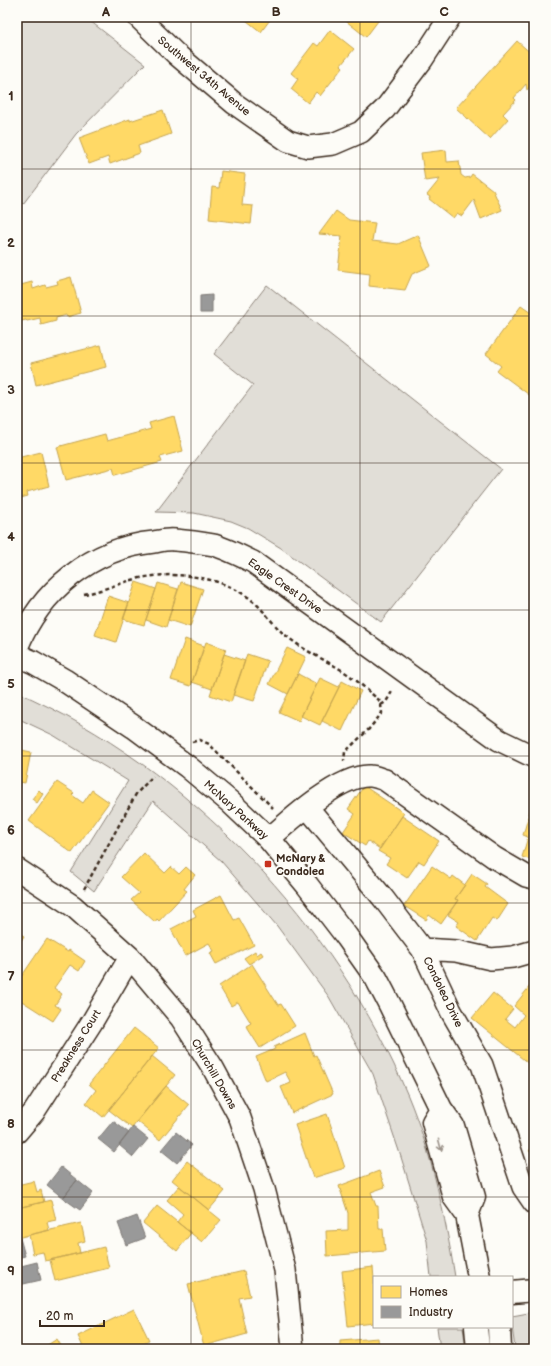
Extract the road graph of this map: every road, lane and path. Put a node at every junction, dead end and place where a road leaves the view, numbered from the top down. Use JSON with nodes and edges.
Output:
{"nodes":[{"id":1,"x":138,"y":17,"type":"edge"},
{"id":2,"x":450,"y":17,"type":"edge"},
{"id":3,"x":64,"y":581,"type":"junction"},
{"id":4,"x":17,"y":648,"type":"edge"},
{"id":5,"x":17,"y":655,"type":"edge"},
{"id":6,"x":190,"y":743,"type":"dead end"},
{"id":7,"x":534,"y":757,"type":"edge"},
{"id":8,"x":344,"y":766,"type":"dead end"},
{"id":9,"x":153,"y":776,"type":"dead end"},
{"id":10,"x":307,"y":807,"type":"junction"},
{"id":11,"x":286,"y":823,"type":"junction"},
{"id":12,"x":269,"y":839,"type":"junction"},
{"id":13,"x":17,"y":869,"type":"edge"},
{"id":14,"x":534,"y":878,"type":"edge"},
{"id":15,"x":73,"y":906,"type":"junction"},
{"id":16,"x":422,"y":949,"type":"junction"},
{"id":17,"x":534,"y":951,"type":"edge"},
{"id":18,"x":130,"y":957,"type":"junction"},
{"id":19,"x":17,"y":1132,"type":"edge"},
{"id":20,"x":534,"y":1202,"type":"edge"},
{"id":21,"x":479,"y":1276,"type":"edge"},
{"id":22,"x":534,"y":1290,"type":"edge"},
{"id":23,"x":513,"y":1292,"type":"edge"},
{"id":24,"x":476,"y":1328,"type":"edge"},
{"id":25,"x":499,"y":1328,"type":"edge"},
{"id":26,"x":293,"y":1349,"type":"edge"},
{"id":27,"x":478,"y":1349,"type":"edge"},
{"id":28,"x":500,"y":1349,"type":"edge"}],
"edges":[{"from":1,"to":2,"type":"street","name":"Southwest 34th Avenue"},
{"from":3,"to":4,"type":"street","name":"Eagle Crest Drive"},
{"from":3,"to":7,"type":"street","name":"Eagle Crest Drive"},
{"from":3,"to":8,"type":"path"},
{"from":5,"to":12,"type":"street","name":"McNary Parkway"},
{"from":6,"to":11,"type":"path"},
{"from":9,"to":15,"type":"path"},
{"from":10,"to":11,"type":"street"},
{"from":10,"to":14,"type":"street"},
{"from":10,"to":16,"type":"street","name":"Condolea Drive"},
{"from":11,"to":12,"type":"street"},
{"from":12,"to":21,"type":"street","name":"McNary Parkway"},
{"from":13,"to":15,"type":"street","name":"Churchill Downs"},
{"from":15,"to":18,"type":"street","name":"Churchill Downs"},
{"from":16,"to":17,"type":"street"},
{"from":16,"to":20,"type":"street","name":"Condolea Drive"},
{"from":18,"to":19,"type":"street","name":"Preakness Court"},
{"from":18,"to":26,"type":"street","name":"Churchill Downs"},
{"from":22,"to":23,"type":"street"},
{"from":24,"to":27,"type":"street"},
{"from":25,"to":28,"type":"street"}]}
